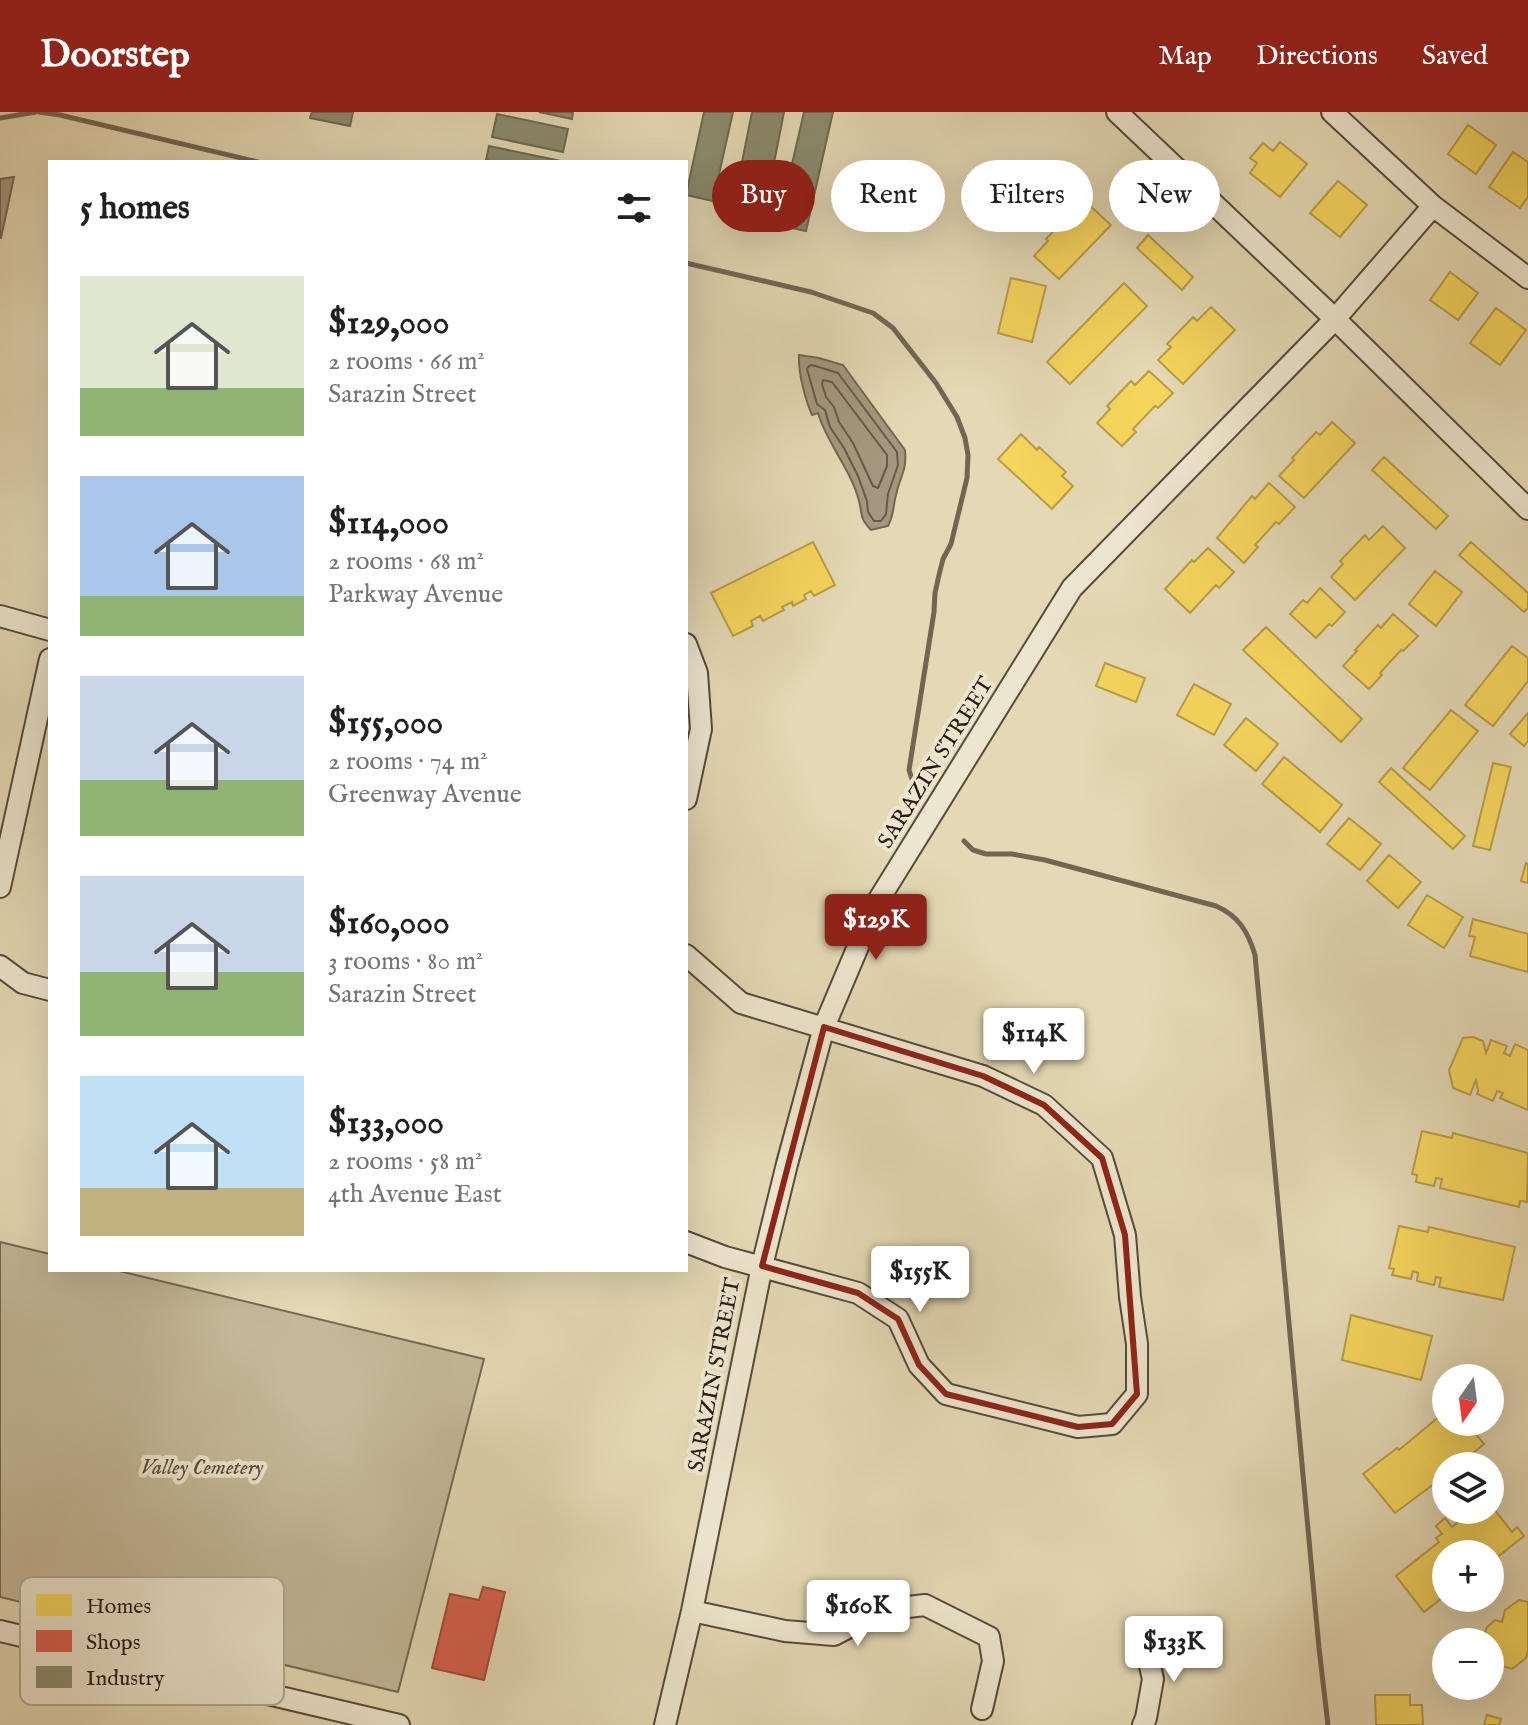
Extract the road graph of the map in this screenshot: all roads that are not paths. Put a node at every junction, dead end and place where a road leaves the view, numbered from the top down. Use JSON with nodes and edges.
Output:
{"nodes":[{"id":1,"x":1117,"y":112,"type":"edge"},
{"id":2,"x":1332,"y":112,"type":"edge"},
{"id":3,"x":1433,"y":206,"type":"junction"},
{"id":4,"x":1528,"y":278,"type":"edge"},
{"id":5,"x":1335,"y":319,"type":"junction"},
{"id":6,"x":1528,"y":509,"type":"edge"},
{"id":7,"x":0,"y":616,"type":"edge"},
{"id":8,"x":48,"y":629,"type":"edge"},
{"id":9,"x":688,"y":649,"type":"edge"},
{"id":10,"x":48,"y":668,"type":"edge"},
{"id":11,"x":688,"y":790,"type":"edge"},
{"id":12,"x":0,"y":887,"type":"edge"},
{"id":13,"x":688,"y":957,"type":"edge"},
{"id":14,"x":0,"y":966,"type":"edge"},
{"id":15,"x":48,"y":989,"type":"edge"},
{"id":16,"x":824,"y":1027,"type":"junction"},
{"id":17,"x":688,"y":1243,"type":"edge"},
{"id":18,"x":762,"y":1266,"type":"junction"},
{"id":19,"x":692,"y":1611,"type":"junction"},
{"id":20,"x":0,"y":1631,"type":"edge"},
{"id":21,"x":20,"y":1636,"type":"edge"},
{"id":22,"x":1143,"y":1637,"type":"dead end"},
{"id":23,"x":284,"y":1698,"type":"edge"},
{"id":24,"x":982,"y":1709,"type":"dead end"},
{"id":25,"x":399,"y":1725,"type":"edge"},
{"id":26,"x":665,"y":1725,"type":"edge"},
{"id":27,"x":1143,"y":1725,"type":"edge"}],
"edges":[{"from":1,"to":5,"type":"street"},
{"from":2,"to":3,"type":"street"},
{"from":3,"to":4,"type":"street"},
{"from":3,"to":5,"type":"street","name":"SARAZIN STREET"},
{"from":5,"to":6,"type":"street"},
{"from":5,"to":16,"type":"street","name":"SARAZIN STREET"},
{"from":7,"to":8,"type":"street"},
{"from":9,"to":11,"type":"street"},
{"from":10,"to":12,"type":"street"},
{"from":13,"to":16,"type":"street"},
{"from":14,"to":15,"type":"street"},
{"from":16,"to":18,"type":"street","name":"SARAZIN STREET"},
{"from":16,"to":18,"type":"street"},
{"from":17,"to":18,"type":"street"},
{"from":18,"to":19,"type":"street","name":"SARAZIN STREET"},
{"from":19,"to":24,"type":"street"},
{"from":19,"to":26,"type":"street","name":"SARAZIN STREET"},
{"from":20,"to":21,"type":"street"},
{"from":22,"to":27,"type":"street"},
{"from":23,"to":25,"type":"street"}]}
